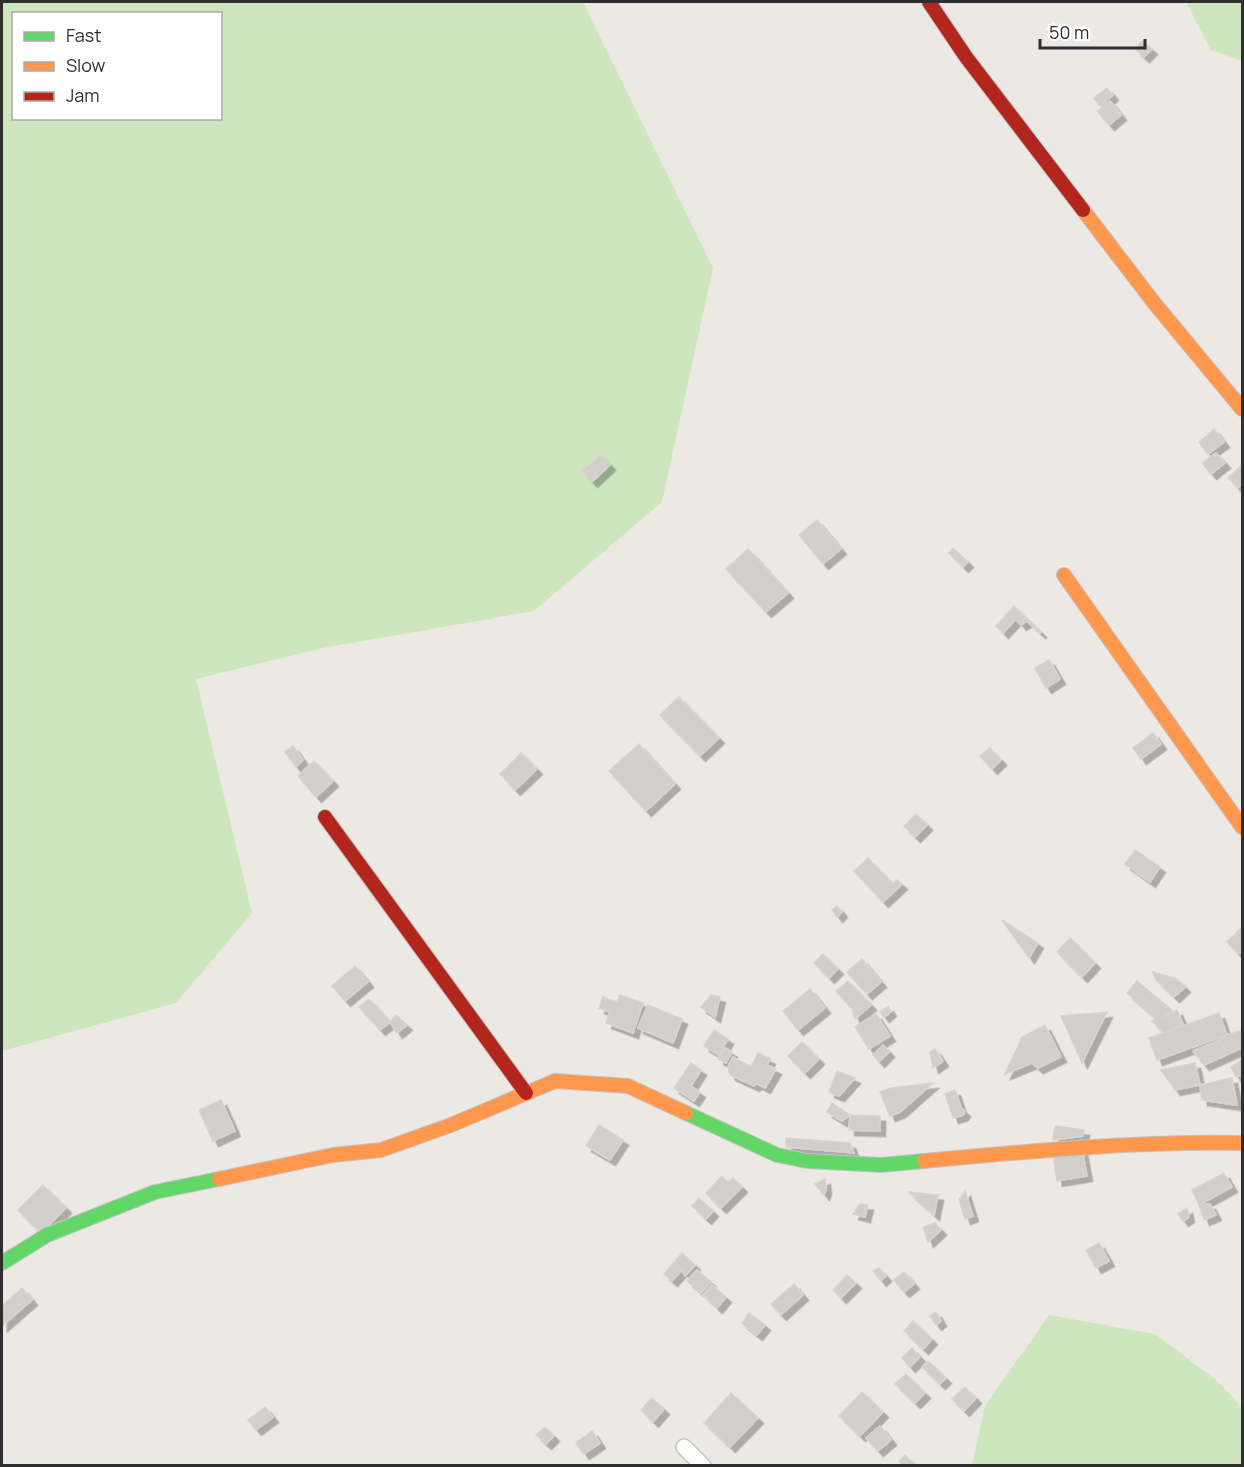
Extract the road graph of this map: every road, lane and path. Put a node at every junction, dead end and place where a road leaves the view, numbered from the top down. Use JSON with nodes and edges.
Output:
{"nodes":[{"id":1,"x":928,"y":2,"type":"edge"},
{"id":2,"x":1242,"y":409,"type":"edge"},
{"id":3,"x":1064,"y":575,"type":"dead end"},
{"id":4,"x":325,"y":817,"type":"dead end"},
{"id":5,"x":1242,"y":827,"type":"edge"},
{"id":6,"x":526,"y":1093,"type":"junction"},
{"id":7,"x":1242,"y":1143,"type":"edge"},
{"id":8,"x":2,"y":1263,"type":"edge"},
{"id":9,"x":684,"y":1447,"type":"dead end"},
{"id":10,"x":703,"y":1466,"type":"edge"}],
"edges":[{"from":1,"to":2,"type":"street"},
{"from":3,"to":5,"type":"street"},
{"from":4,"to":6,"type":"street"},
{"from":6,"to":7,"type":"street"},
{"from":6,"to":8,"type":"street"},
{"from":9,"to":10,"type":"street"}]}
